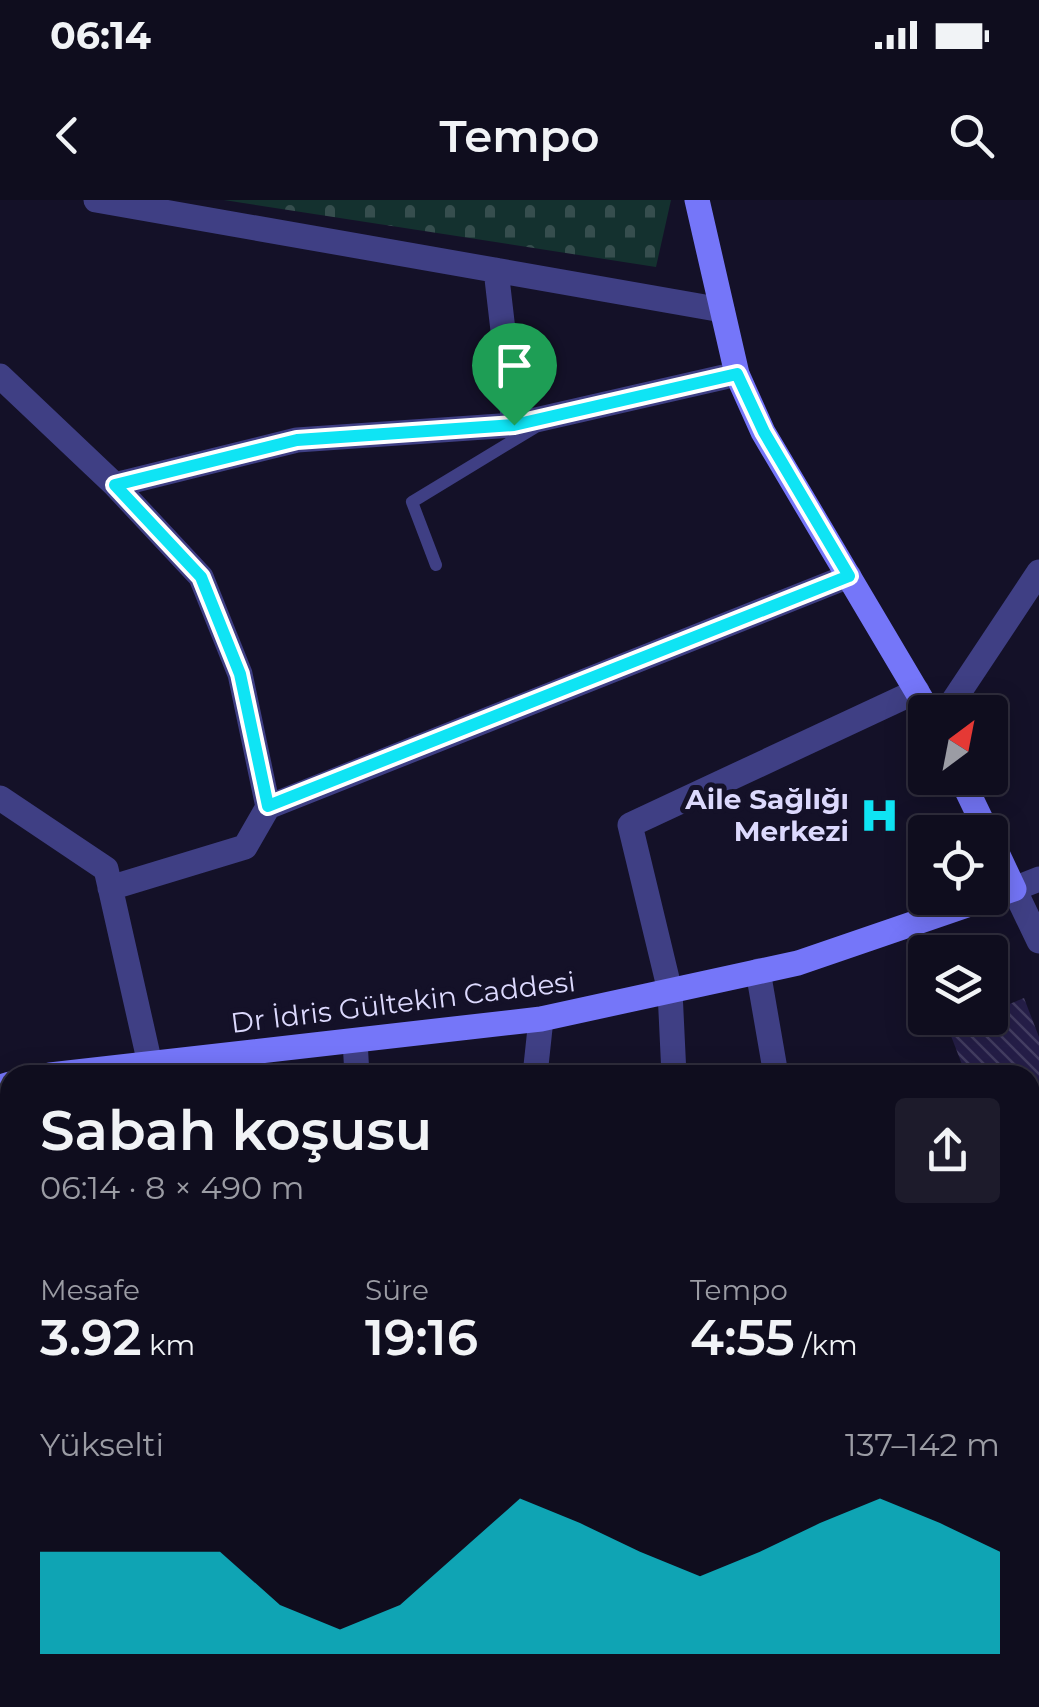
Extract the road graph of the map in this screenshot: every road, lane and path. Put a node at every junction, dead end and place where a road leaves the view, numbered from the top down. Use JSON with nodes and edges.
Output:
{"nodes":[{"id":1,"x":96,"y":200,"type":"edge"},
{"id":2,"x":697,"y":200,"type":"edge"},
{"id":3,"x":496,"y":270,"type":"junction"},
{"id":4,"x":722,"y":310,"type":"junction"},
{"id":5,"x":737,"y":374,"type":"junction"},
{"id":6,"x":0,"y":376,"type":"edge"},
{"id":7,"x":553,"y":416,"type":"junction"},
{"id":8,"x":514,"y":425,"type":"junction"},
{"id":9,"x":115,"y":485,"type":"junction"},
{"id":10,"x":436,"y":565,"type":"dead end"},
{"id":11,"x":1039,"y":572,"type":"edge"},
{"id":12,"x":849,"y":576,"type":"junction"},
{"id":13,"x":919,"y":695,"type":"edge"},
{"id":14,"x":957,"y":695,"type":"edge"},
{"id":15,"x":908,"y":708,"type":"edge"},
{"id":16,"x":0,"y":798,"type":"edge"},
{"id":17,"x":268,"y":806,"type":"junction"},
{"id":18,"x":1008,"y":876,"type":"edge"},
{"id":19,"x":1039,"y":879,"type":"edge"},
{"id":20,"x":110,"y":888,"type":"junction"},
{"id":21,"x":1014,"y":889,"type":"junction"},
{"id":22,"x":1039,"y":940,"type":"edge"},
{"id":23,"x":758,"y":972,"type":"junction"},
{"id":24,"x":670,"y":991,"type":"junction"},
{"id":25,"x":541,"y":1019,"type":"junction"},
{"id":26,"x":355,"y":1041,"type":"junction"},
{"id":27,"x":150,"y":1064,"type":"junction"},
{"id":28,"x":141,"y":1065,"type":"edge"},
{"id":29,"x":177,"y":1065,"type":"edge"},
{"id":30,"x":210,"y":1065,"type":"edge"},
{"id":31,"x":356,"y":1065,"type":"edge"},
{"id":32,"x":536,"y":1065,"type":"edge"},
{"id":33,"x":674,"y":1065,"type":"edge"},
{"id":34,"x":774,"y":1065,"type":"edge"}],
"edges":[{"from":1,"to":3,"type":"street"},
{"from":2,"to":4,"type":"street"},
{"from":3,"to":4,"type":"street"},
{"from":3,"to":8,"type":"street"},
{"from":4,"to":5,"type":"street"},
{"from":5,"to":7,"type":"street"},
{"from":5,"to":12,"type":"street"},
{"from":6,"to":9,"type":"street"},
{"from":7,"to":8,"type":"street"},
{"from":7,"to":10,"type":"lane"},
{"from":8,"to":9,"type":"street"},
{"from":9,"to":17,"type":"street"},
{"from":11,"to":14,"type":"street"},
{"from":12,"to":13,"type":"street"},
{"from":12,"to":17,"type":"street"},
{"from":15,"to":24,"type":"street"},
{"from":16,"to":20,"type":"street"},
{"from":17,"to":20,"type":"street"},
{"from":18,"to":21,"type":"street"},
{"from":19,"to":21,"type":"street"},
{"from":20,"to":27,"type":"street"},
{"from":21,"to":22,"type":"street"},
{"from":21,"to":23,"type":"street","name":"Dr İdris Gültekin Caddesi"},
{"from":23,"to":24,"type":"street","name":"Dr İdris Gültekin Caddesi"},
{"from":23,"to":34,"type":"street"},
{"from":24,"to":25,"type":"street","name":"Dr İdris Gültekin Caddesi"},
{"from":24,"to":33,"type":"street"},
{"from":25,"to":26,"type":"street","name":"Dr İdris Gültekin Caddesi"},
{"from":25,"to":32,"type":"street"},
{"from":26,"to":30,"type":"street","name":"Dr İdris Gültekin Caddesi"},
{"from":26,"to":31,"type":"street"},
{"from":27,"to":28,"type":"street","name":"Dr İdris Gültekin Caddesi"},
{"from":27,"to":29,"type":"street","name":"Dr İdris Gültekin Caddesi"}]}
